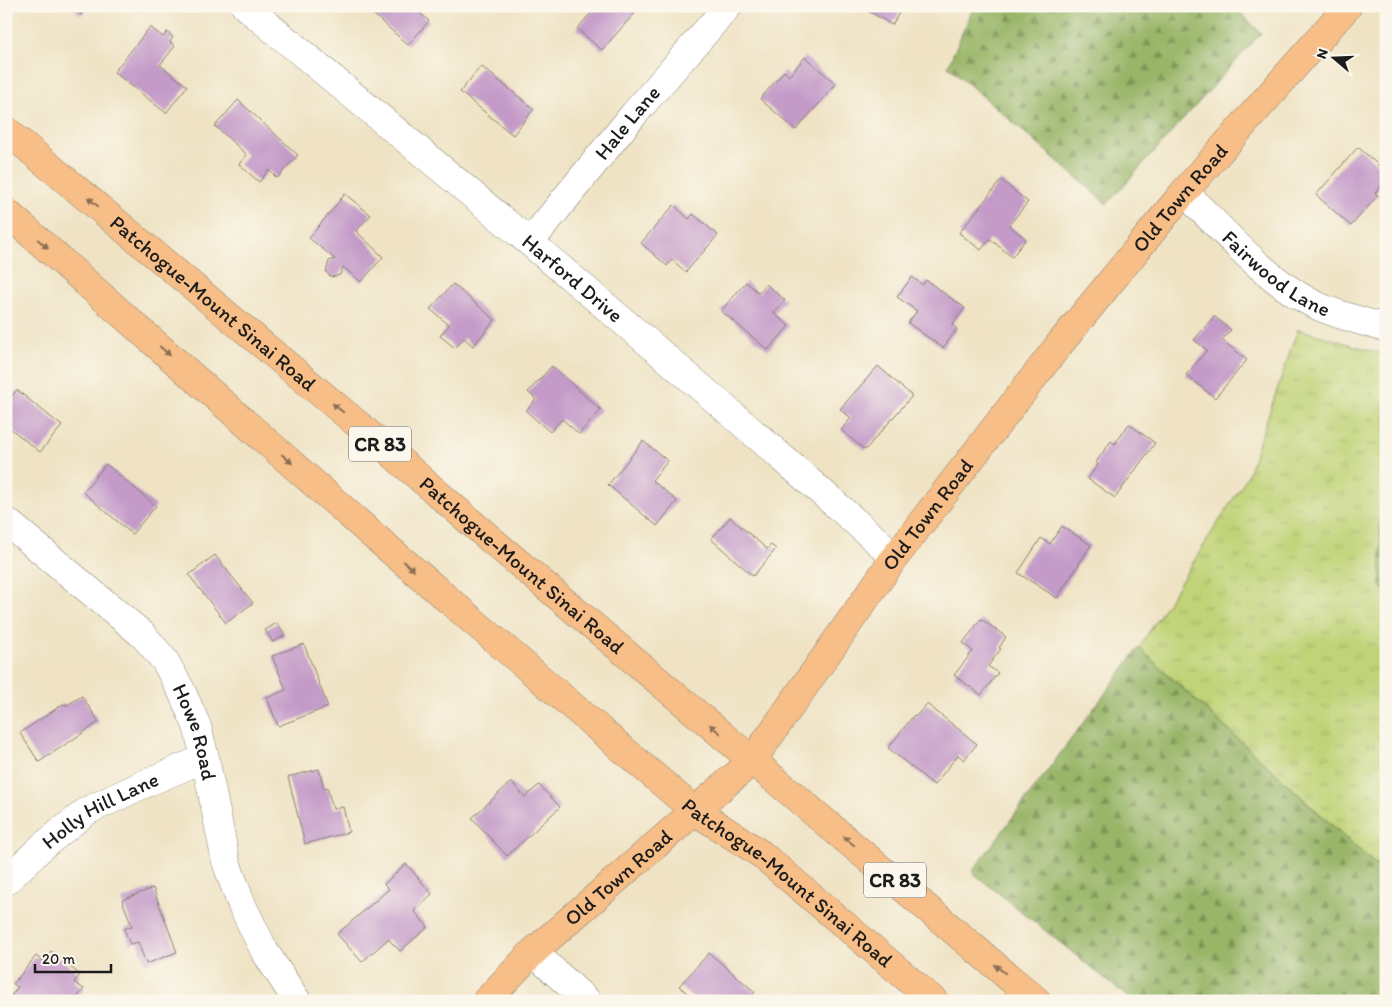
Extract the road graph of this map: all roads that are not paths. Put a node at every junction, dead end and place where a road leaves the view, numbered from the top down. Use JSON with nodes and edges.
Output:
{"nodes":[{"id":1,"x":245,"y":6,"type":"edge"},
{"id":2,"x":728,"y":6,"type":"edge"},
{"id":3,"x":1348,"y":6,"type":"edge"},
{"id":4,"x":6,"y":130,"type":"edge"},
{"id":5,"x":1184,"y":192,"type":"junction"},
{"id":6,"x":6,"y":212,"type":"edge"},
{"id":7,"x":530,"y":242,"type":"junction"},
{"id":8,"x":1386,"y":328,"type":"edge"},
{"id":9,"x":6,"y":521,"type":"edge"},
{"id":10,"x":895,"y":557,"type":"junction"},
{"id":11,"x":206,"y":758,"type":"junction"},
{"id":12,"x":752,"y":761,"type":"junction"},
{"id":13,"x":695,"y":811,"type":"junction"},
{"id":14,"x":6,"y":881,"type":"edge"},
{"id":15,"x":533,"y":952,"type":"junction"},
{"id":16,"x":297,"y":1001,"type":"edge"},
{"id":17,"x":486,"y":1001,"type":"edge"},
{"id":18,"x":587,"y":1001,"type":"edge"},
{"id":19,"x":934,"y":1001,"type":"edge"},
{"id":20,"x":1037,"y":1001,"type":"edge"}],
"edges":[{"from":1,"to":7,"type":"street","name":"Harford Drive"},
{"from":2,"to":7,"type":"street","name":"Hale Lane"},
{"from":3,"to":5,"type":"main road","name":"Old Town Road"},
{"from":12,"to":4,"type":"main road","name":"Patchogue-Mount Sinai Road","number":"CR 83","one_way":true},
{"from":5,"to":8,"type":"street","name":"Fairwood Lane"},
{"from":5,"to":10,"type":"main road","name":"Old Town Road"},
{"from":6,"to":13,"type":"main road","name":"Patchogue-Mount Sinai Road","one_way":true},
{"from":7,"to":10,"type":"street","name":"Harford Drive"},
{"from":9,"to":11,"type":"street","name":"Howe Road"},
{"from":10,"to":12,"type":"main road","name":"Old Town Road"},
{"from":11,"to":14,"type":"street","name":"Holly Hill Lane"},
{"from":11,"to":16,"type":"street","name":"Howe Road"},
{"from":12,"to":13,"type":"main road","name":"Old Town Road"},
{"from":20,"to":12,"type":"main road","name":"Patchogue-Mount Sinai Road","number":"CR 83","one_way":true},
{"from":13,"to":15,"type":"main road","name":"Old Town Road"},
{"from":13,"to":19,"type":"main road","name":"Patchogue-Mount Sinai Road"},
{"from":15,"to":17,"type":"main road","name":"Old Town Road"},
{"from":15,"to":18,"type":"street"}]}
